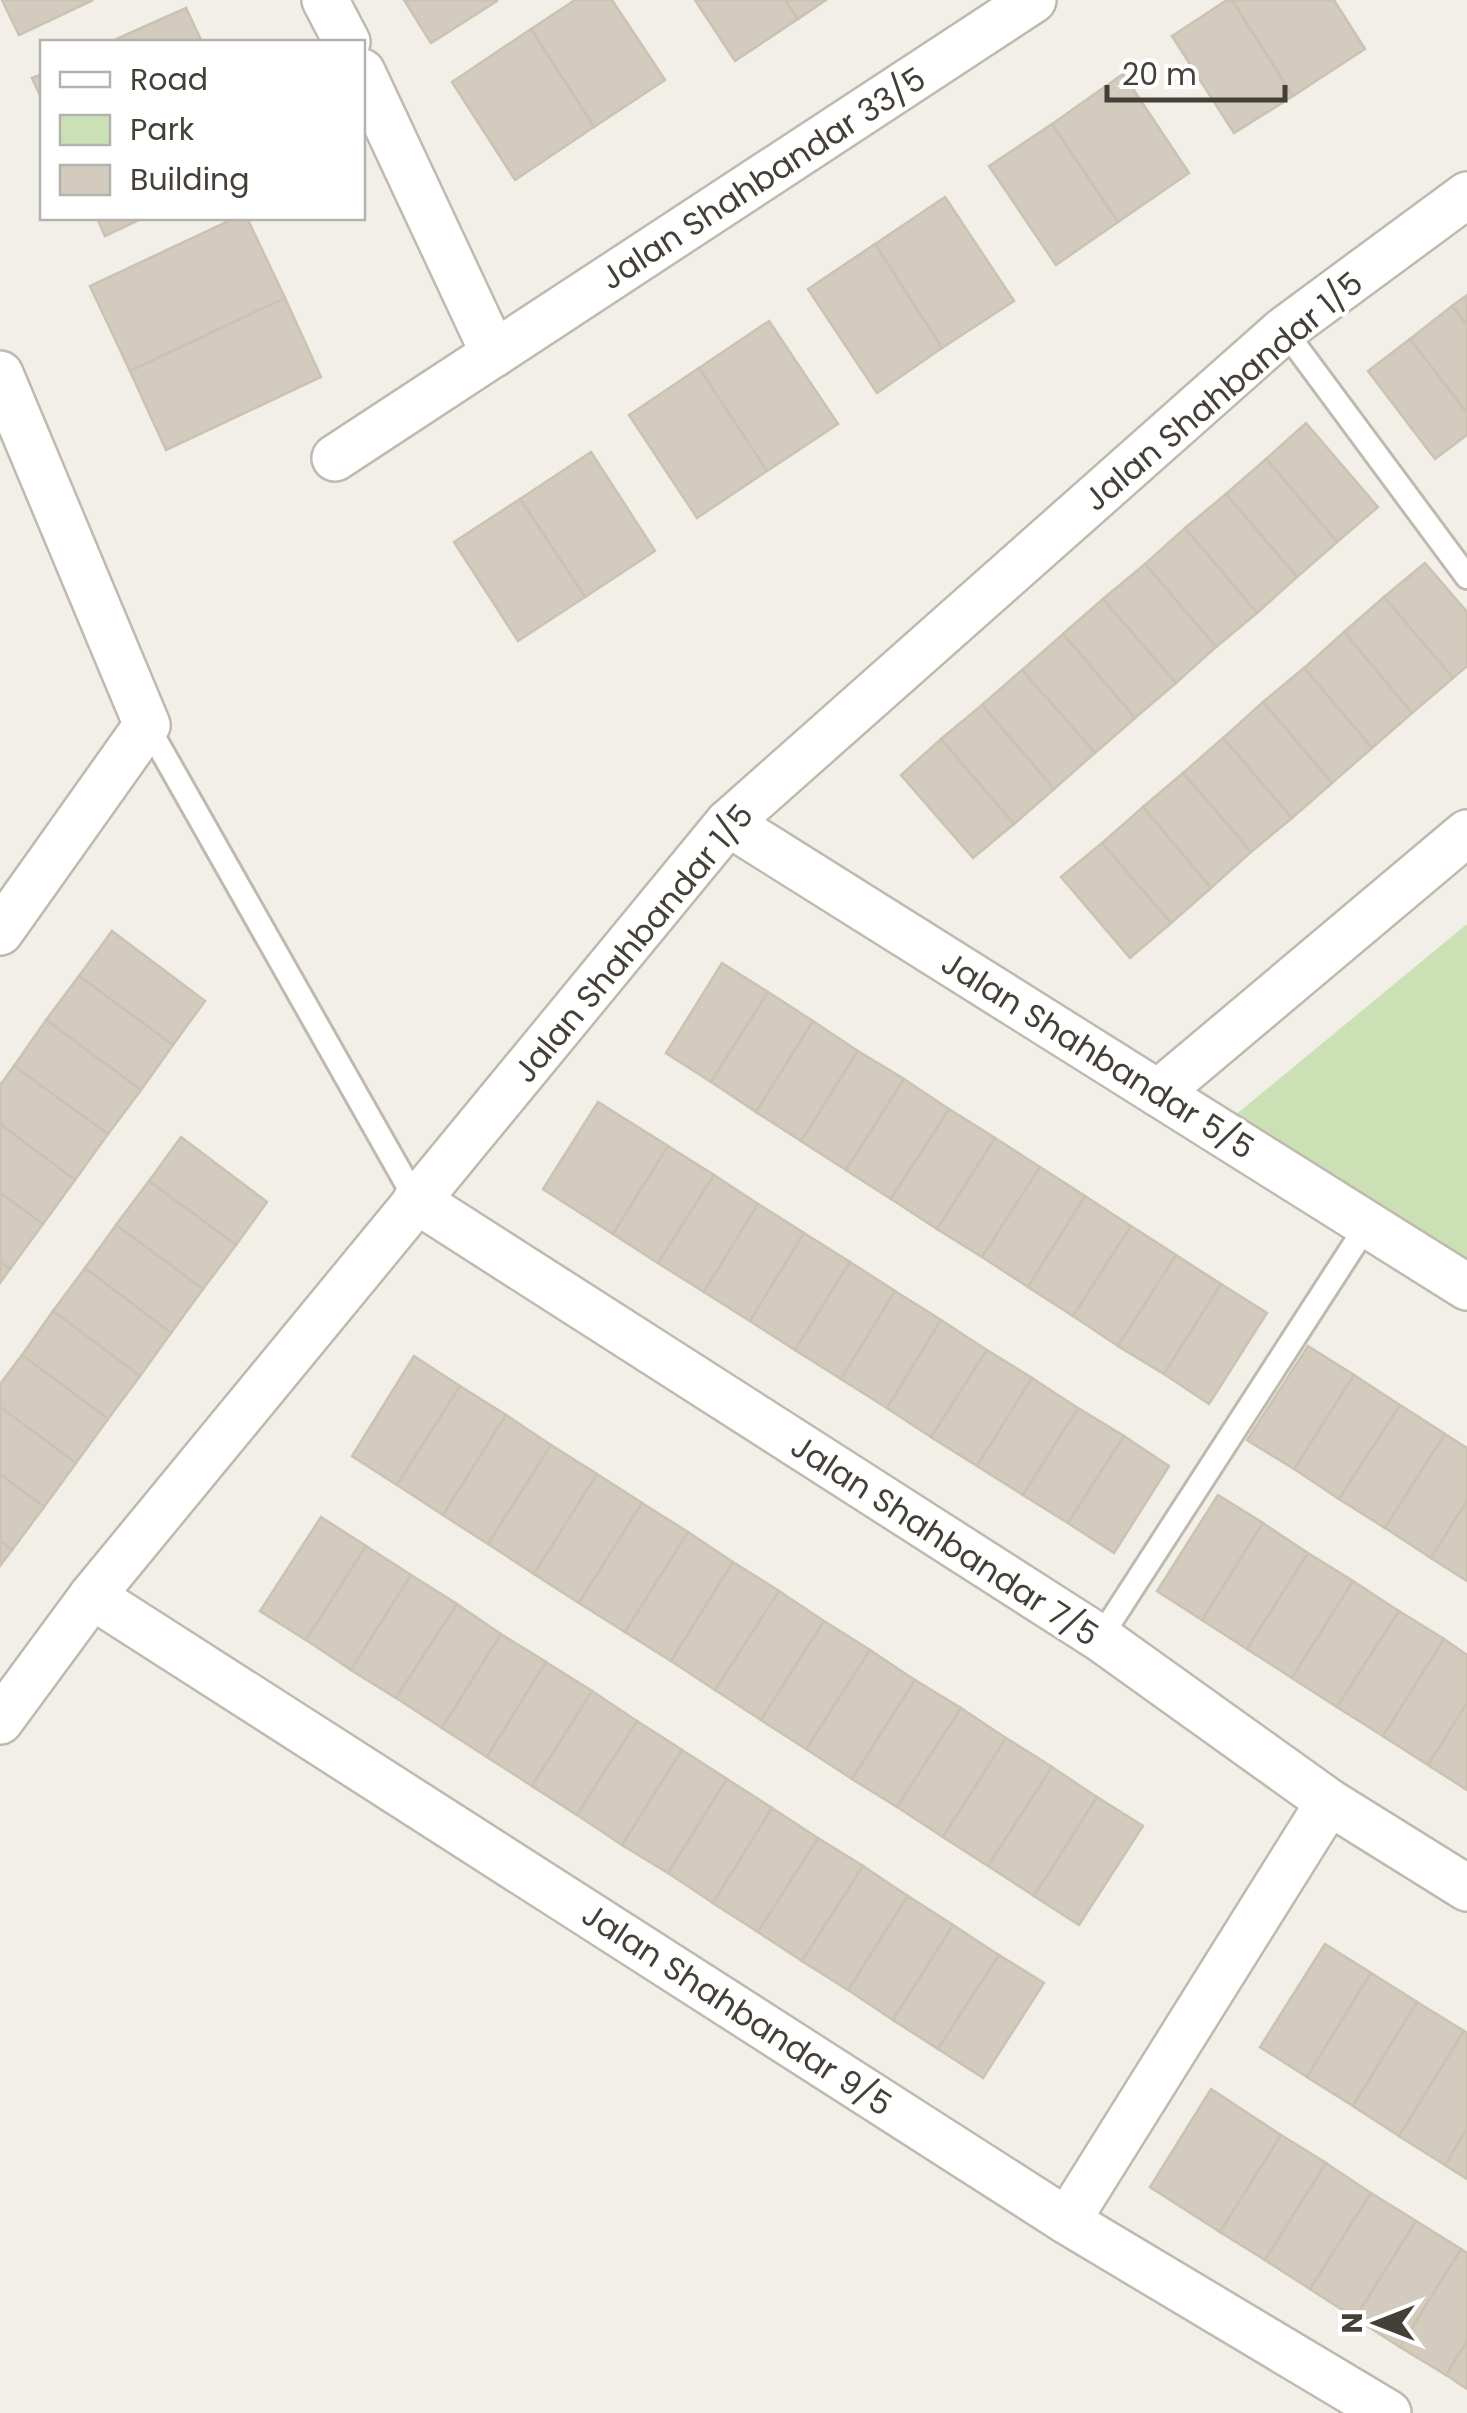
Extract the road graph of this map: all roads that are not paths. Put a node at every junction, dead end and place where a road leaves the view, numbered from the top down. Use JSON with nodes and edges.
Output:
{"nodes":[{"id":1,"x":326,"y":0,"type":"edge"},
{"id":2,"x":1032,"y":0,"type":"edge"},
{"id":3,"x":347,"y":40,"type":"edge"},
{"id":4,"x":365,"y":78,"type":"edge"},
{"id":5,"x":1467,"y":194,"type":"edge"},
{"id":6,"x":1284,"y":330,"type":"junction"},
{"id":7,"x":494,"y":354,"type":"junction"},
{"id":8,"x":0,"y":374,"type":"edge"},
{"id":9,"x":335,"y":458,"type":"dead end"},
{"id":10,"x":1467,"y":577,"type":"edge"},
{"id":11,"x":147,"y":725,"type":"junction"},
{"id":12,"x":728,"y":823,"type":"junction"},
{"id":13,"x":1467,"y":833,"type":"edge"},
{"id":14,"x":0,"y":932,"type":"edge"},
{"id":15,"x":1158,"y":1093,"type":"junction"},
{"id":16,"x":416,"y":1200,"type":"junction"},
{"id":17,"x":1367,"y":1225,"type":"junction"},
{"id":18,"x":1467,"y":1288,"type":"edge"},
{"id":19,"x":92,"y":1596,"type":"junction"},
{"id":20,"x":1100,"y":1638,"type":"junction"},
{"id":21,"x":0,"y":1721,"type":"edge"},
{"id":22,"x":1329,"y":1802,"type":"junction"},
{"id":23,"x":1467,"y":1888,"type":"edge"},
{"id":24,"x":1067,"y":2221,"type":"junction"},
{"id":25,"x":1388,"y":2413,"type":"edge"}],
"edges":[{"from":1,"to":3,"type":"street"},
{"from":2,"to":7,"type":"street","name":"Jalan Shahbandar 33/5"},
{"from":4,"to":7,"type":"street"},
{"from":5,"to":6,"type":"street","name":"Jalan Shahbandar 1/5"},
{"from":6,"to":10,"type":"lane"},
{"from":6,"to":12,"type":"street","name":"Jalan Shahbandar 1/5"},
{"from":7,"to":9,"type":"street","name":"Jalan Shahbandar 33/5"},
{"from":8,"to":11,"type":"street"},
{"from":11,"to":14,"type":"street"},
{"from":11,"to":16,"type":"lane"},
{"from":12,"to":15,"type":"street","name":"Jalan Shahbandar 5/5"},
{"from":12,"to":16,"type":"street","name":"Jalan Shahbandar 1/5"},
{"from":13,"to":15,"type":"street"},
{"from":15,"to":17,"type":"street","name":"Jalan Shahbandar 5/5"},
{"from":16,"to":19,"type":"street","name":"Jalan Shahbandar 1/5"},
{"from":16,"to":20,"type":"street","name":"Jalan Shahbandar 7/5"},
{"from":17,"to":18,"type":"street","name":"Jalan Shahbandar 5/5"},
{"from":17,"to":20,"type":"lane"},
{"from":19,"to":21,"type":"street","name":"Jalan Shahbandar 1/5"},
{"from":19,"to":24,"type":"street","name":"Jalan Shahbandar 9/5"},
{"from":20,"to":22,"type":"street","name":"Jalan Shahbandar 7/5"},
{"from":22,"to":23,"type":"street","name":"Jalan Shahbandar 7/5"},
{"from":22,"to":24,"type":"street"},
{"from":24,"to":25,"type":"street","name":"Jalan Shahbandar 9/5"}]}
